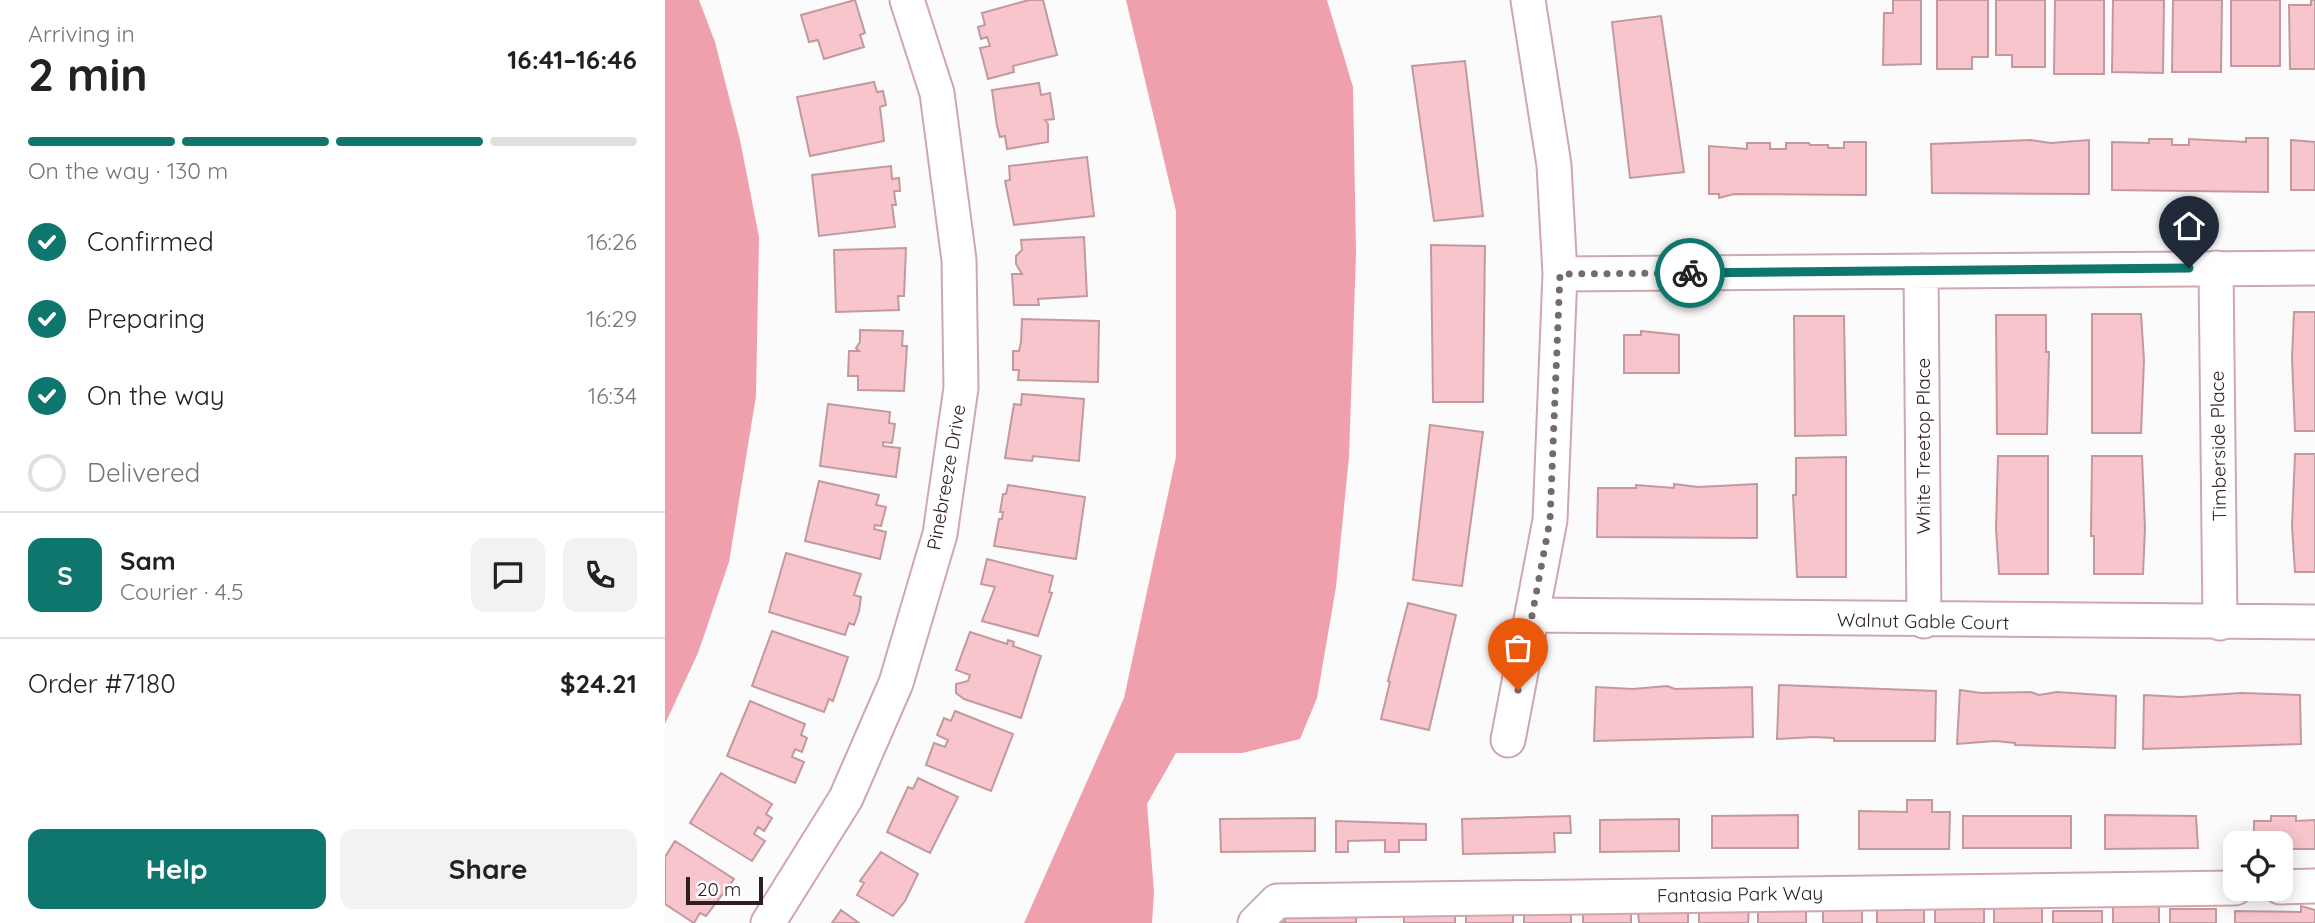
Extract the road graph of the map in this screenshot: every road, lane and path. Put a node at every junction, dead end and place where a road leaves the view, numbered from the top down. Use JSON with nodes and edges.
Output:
{"nodes":[{"id":1,"x":907,"y":0,"type":"edge"},
{"id":2,"x":1528,"y":0,"type":"edge"},
{"id":3,"x":2216,"y":268,"type":"junction"},
{"id":4,"x":2315,"y":268,"type":"edge"},
{"id":5,"x":1921,"y":271,"type":"junction"},
{"id":6,"x":1560,"y":274,"type":"junction"},
{"id":7,"x":1532,"y":615,"type":"junction"},
{"id":8,"x":1924,"y":621,"type":"junction"},
{"id":9,"x":2315,"y":622,"type":"edge"},
{"id":10,"x":2220,"y":623,"type":"junction"},
{"id":11,"x":1508,"y":740,"type":"dead end"},
{"id":12,"x":2315,"y":886,"type":"edge"},
{"id":13,"x":2293,"y":887,"type":"edge"},
{"id":14,"x":2223,"y":888,"type":"edge"},
{"id":15,"x":768,"y":923,"type":"edge"},
{"id":16,"x":1255,"y":923,"type":"edge"}],
"edges":[{"from":1,"to":15,"type":"street","name":"Pinebreeze Drive"},
{"from":2,"to":6,"type":"street"},
{"from":3,"to":4,"type":"street"},
{"from":3,"to":5,"type":"street"},
{"from":3,"to":10,"type":"street","name":"Timberside Place"},
{"from":5,"to":6,"type":"street"},
{"from":5,"to":8,"type":"street","name":"White Treetop Place"},
{"from":6,"to":7,"type":"street"},
{"from":7,"to":8,"type":"street","name":"Walnut Gable Court"},
{"from":7,"to":11,"type":"street"},
{"from":8,"to":10,"type":"street","name":"Walnut Gable Court"},
{"from":9,"to":10,"type":"street","name":"Walnut Gable Court"},
{"from":12,"to":13,"type":"street"},
{"from":14,"to":16,"type":"street","name":"Fantasia Park Way"}]}
